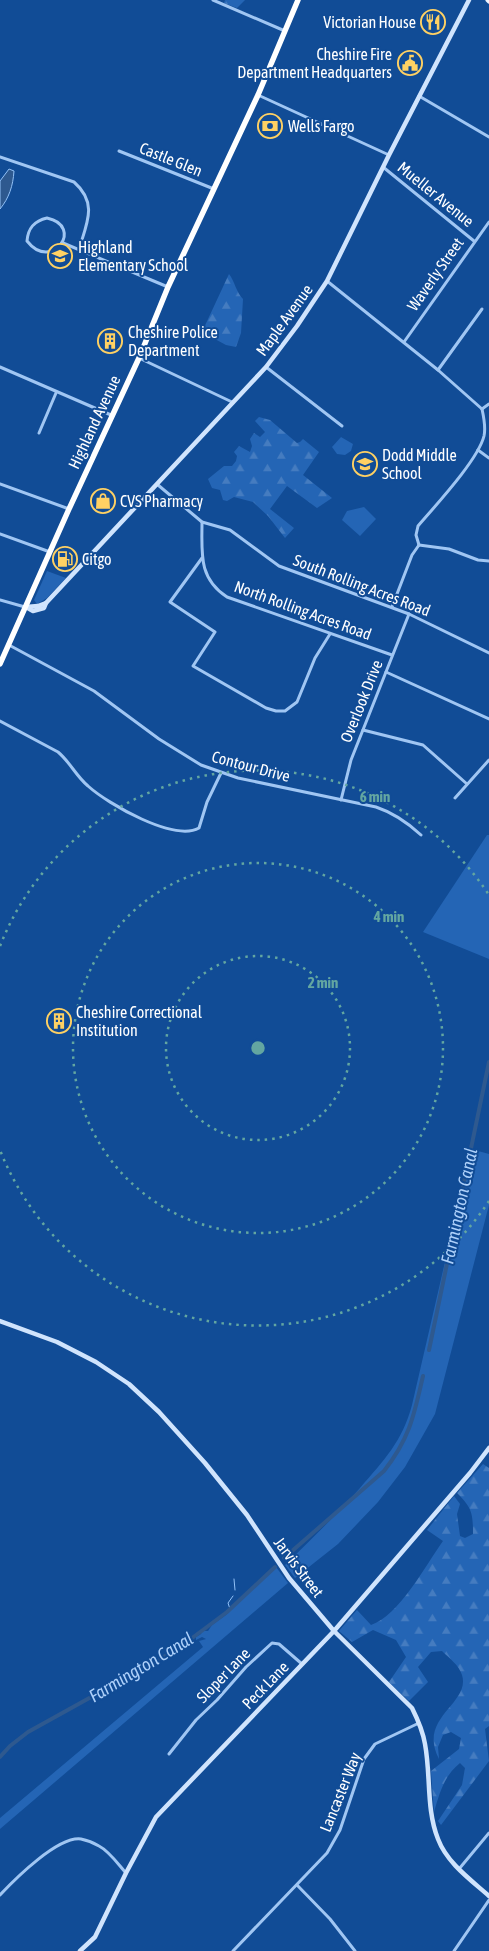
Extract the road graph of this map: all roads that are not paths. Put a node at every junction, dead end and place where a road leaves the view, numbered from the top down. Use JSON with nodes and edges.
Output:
{"nodes":[{"id":1,"x":213,"y":0,"type":"edge"},
{"id":2,"x":298,"y":0,"type":"edge"},
{"id":3,"x":469,"y":0,"type":"edge"},
{"id":4,"x":285,"y":31,"type":"junction"},
{"id":5,"x":258,"y":95,"type":"junction"},
{"id":6,"x":420,"y":96,"type":"junction"},
{"id":7,"x":489,"y":137,"type":"edge"},
{"id":8,"x":119,"y":151,"type":"dead end"},
{"id":9,"x":389,"y":154,"type":"junction"},
{"id":10,"x":0,"y":157,"type":"edge"},
{"id":11,"x":383,"y":167,"type":"junction"},
{"id":12,"x":214,"y":189,"type":"junction"},
{"id":13,"x":489,"y":222,"type":"edge"},
{"id":14,"x":474,"y":241,"type":"junction"},
{"id":15,"x":64,"y":243,"type":"junction"},
{"id":16,"x":79,"y":249,"type":"junction"},
{"id":17,"x":327,"y":281,"type":"junction"},
{"id":18,"x":168,"y":287,"type":"junction"},
{"id":19,"x":482,"y":309,"type":"dead end"},
{"id":20,"x":404,"y":342,"type":"junction"},
{"id":21,"x":139,"y":358,"type":"junction"},
{"id":22,"x":0,"y":367,"type":"edge"},
{"id":23,"x":266,"y":367,"type":"junction"},
{"id":24,"x":438,"y":370,"type":"junction"},
{"id":25,"x":56,"y":393,"type":"junction"},
{"id":26,"x":232,"y":402,"type":"junction"},
{"id":27,"x":489,"y":404,"type":"edge"},
{"id":28,"x":482,"y":409,"type":"junction"},
{"id":29,"x":111,"y":415,"type":"junction"},
{"id":30,"x":342,"y":426,"type":"dead end"},
{"id":31,"x":39,"y":433,"type":"dead end"},
{"id":32,"x":478,"y":450,"type":"junction"},
{"id":33,"x":489,"y":458,"type":"edge"},
{"id":34,"x":0,"y":484,"type":"edge"},
{"id":35,"x":158,"y":485,"type":"junction"},
{"id":36,"x":69,"y":509,"type":"junction"},
{"id":37,"x":202,"y":522,"type":"junction"},
{"id":38,"x":0,"y":534,"type":"edge"},
{"id":39,"x":419,"y":544,"type":"junction"},
{"id":40,"x":51,"y":552,"type":"junction"},
{"id":41,"x":202,"y":558,"type":"junction"},
{"id":42,"x":489,"y":561,"type":"edge"},
{"id":43,"x":0,"y":600,"type":"edge"},
{"id":44,"x":26,"y":607,"type":"junction"},
{"id":45,"x":392,"y":607,"type":"junction"},
{"id":46,"x":409,"y":614,"type":"junction"},
{"id":47,"x":330,"y":634,"type":"junction"},
{"id":48,"x":9,"y":645,"type":"junction"},
{"id":49,"x":489,"y":653,"type":"edge"},
{"id":50,"x":392,"y":655,"type":"junction"},
{"id":51,"x":0,"y":664,"type":"edge"},
{"id":52,"x":386,"y":672,"type":"junction"},
{"id":53,"x":489,"y":719,"type":"edge"},
{"id":54,"x":0,"y":721,"type":"edge"},
{"id":55,"x":363,"y":730,"type":"junction"},
{"id":56,"x":489,"y":760,"type":"edge"},
{"id":57,"x":220,"y":773,"type":"junction"},
{"id":58,"x":467,"y":784,"type":"junction"},
{"id":59,"x":455,"y":798,"type":"dead end"},
{"id":60,"x":341,"y":800,"type":"junction"},
{"id":61,"x":421,"y":835,"type":"dead end"},
{"id":62,"x":0,"y":1321,"type":"edge"},
{"id":63,"x":489,"y":1448,"type":"edge"},
{"id":64,"x":334,"y":1631,"type":"junction"},
{"id":65,"x":302,"y":1664,"type":"junction"},
{"id":66,"x":419,"y":1723,"type":"junction"},
{"id":67,"x":169,"y":1754,"type":"dead end"},
{"id":68,"x":489,"y":1833,"type":"edge"},
{"id":69,"x":459,"y":1869,"type":"junction"},
{"id":70,"x":126,"y":1873,"type":"junction"},
{"id":71,"x":296,"y":1886,"type":"junction"},
{"id":72,"x":0,"y":1895,"type":"edge"},
{"id":73,"x":489,"y":1896,"type":"edge"},
{"id":74,"x":489,"y":1900,"type":"edge"},
{"id":75,"x":80,"y":1951,"type":"edge"},
{"id":76,"x":232,"y":1951,"type":"edge"},
{"id":77,"x":355,"y":1951,"type":"edge"},
{"id":78,"x":454,"y":1951,"type":"edge"}],
"edges":[{"from":1,"to":4,"type":"street"},
{"from":2,"to":4,"type":"highway","name":"Highland Avenue"},
{"from":3,"to":6,"type":"street","name":"Maple Avenue"},
{"from":4,"to":5,"type":"highway","name":"Highland Avenue"},
{"from":5,"to":9,"type":"street"},
{"from":5,"to":12,"type":"highway","name":"Highland Avenue"},
{"from":6,"to":7,"type":"street"},
{"from":6,"to":9,"type":"street","name":"Maple Avenue"},
{"from":8,"to":12,"type":"street","name":"Castle Glen"},
{"from":9,"to":11,"type":"street","name":"Maple Avenue"},
{"from":10,"to":16,"type":"street"},
{"from":11,"to":14,"type":"street","name":"Mueller Avenue"},
{"from":11,"to":17,"type":"street","name":"Maple Avenue"},
{"from":12,"to":18,"type":"highway","name":"Highland Avenue"},
{"from":13,"to":14,"type":"street","name":"Waverly Street"},
{"from":14,"to":20,"type":"street","name":"Waverly Street"},
{"from":15,"to":15,"type":"street"},
{"from":15,"to":16,"type":"street"},
{"from":16,"to":18,"type":"street"},
{"from":17,"to":20,"type":"street"},
{"from":17,"to":23,"type":"street","name":"Maple Avenue"},
{"from":18,"to":21,"type":"highway","name":"Highland Avenue"},
{"from":19,"to":24,"type":"street"},
{"from":20,"to":24,"type":"street"},
{"from":21,"to":26,"type":"street"},
{"from":21,"to":29,"type":"highway","name":"Highland Avenue"},
{"from":22,"to":25,"type":"street"},
{"from":23,"to":26,"type":"street","name":"Maple Avenue"},
{"from":23,"to":30,"type":"street"},
{"from":24,"to":28,"type":"street"},
{"from":25,"to":29,"type":"street"},
{"from":25,"to":31,"type":"street"},
{"from":26,"to":35,"type":"street","name":"Maple Avenue"},
{"from":27,"to":28,"type":"street"},
{"from":28,"to":32,"type":"street"},
{"from":29,"to":36,"type":"highway","name":"Highland Avenue"},
{"from":32,"to":33,"type":"street"},
{"from":32,"to":39,"type":"street"},
{"from":34,"to":36,"type":"street"},
{"from":35,"to":37,"type":"street","name":"South Rolling Acres Road"},
{"from":35,"to":44,"type":"street","name":"Maple Avenue"},
{"from":36,"to":40,"type":"highway","name":"Highland Avenue"},
{"from":37,"to":41,"type":"street","name":"North Rolling Acres Road"},
{"from":37,"to":45,"type":"street","name":"South Rolling Acres Road"},
{"from":38,"to":40,"type":"street"},
{"from":39,"to":42,"type":"street"},
{"from":39,"to":45,"type":"street"},
{"from":40,"to":44,"type":"highway","name":"Highland Avenue"},
{"from":41,"to":47,"type":"street","name":"North Rolling Acres Road"},
{"from":41,"to":47,"type":"street"},
{"from":43,"to":44,"type":"street"},
{"from":44,"to":48,"type":"highway","name":"Highland Avenue"},
{"from":45,"to":46,"type":"street","name":"South Rolling Acres Road"},
{"from":46,"to":49,"type":"street","name":"South Rolling Acres Road"},
{"from":46,"to":50,"type":"street","name":"Overlook Drive"},
{"from":47,"to":50,"type":"street","name":"North Rolling Acres Road"},
{"from":48,"to":51,"type":"highway","name":"Highland Avenue"},
{"from":48,"to":57,"type":"street","name":"Contour Drive"},
{"from":50,"to":52,"type":"street","name":"Overlook Drive"},
{"from":52,"to":53,"type":"street"},
{"from":52,"to":55,"type":"street","name":"Overlook Drive"},
{"from":54,"to":57,"type":"street"},
{"from":55,"to":58,"type":"street"},
{"from":55,"to":60,"type":"street","name":"Overlook Drive"},
{"from":56,"to":58,"type":"street"},
{"from":57,"to":60,"type":"street","name":"Contour Drive"},
{"from":58,"to":59,"type":"street"},
{"from":60,"to":61,"type":"street","name":"Contour Drive"},
{"from":62,"to":64,"type":"street","name":"Jarvis Street"},
{"from":63,"to":64,"type":"street","name":"Peck Lane"},
{"from":64,"to":65,"type":"street","name":"Peck Lane"},
{"from":64,"to":66,"type":"street","name":"Jarvis Street"},
{"from":65,"to":67,"type":"street","name":"Sloper Lane"},
{"from":65,"to":70,"type":"street","name":"Peck Lane"},
{"from":66,"to":69,"type":"street","name":"Jarvis Street"},
{"from":66,"to":71,"type":"street","name":"Lancaster Way"},
{"from":68,"to":69,"type":"street"},
{"from":69,"to":73,"type":"street","name":"Jarvis Street"},
{"from":70,"to":72,"type":"street"},
{"from":70,"to":75,"type":"street","name":"Peck Lane"},
{"from":71,"to":76,"type":"street","name":"Lancaster Way"},
{"from":71,"to":77,"type":"street"},
{"from":74,"to":78,"type":"street"}]}
